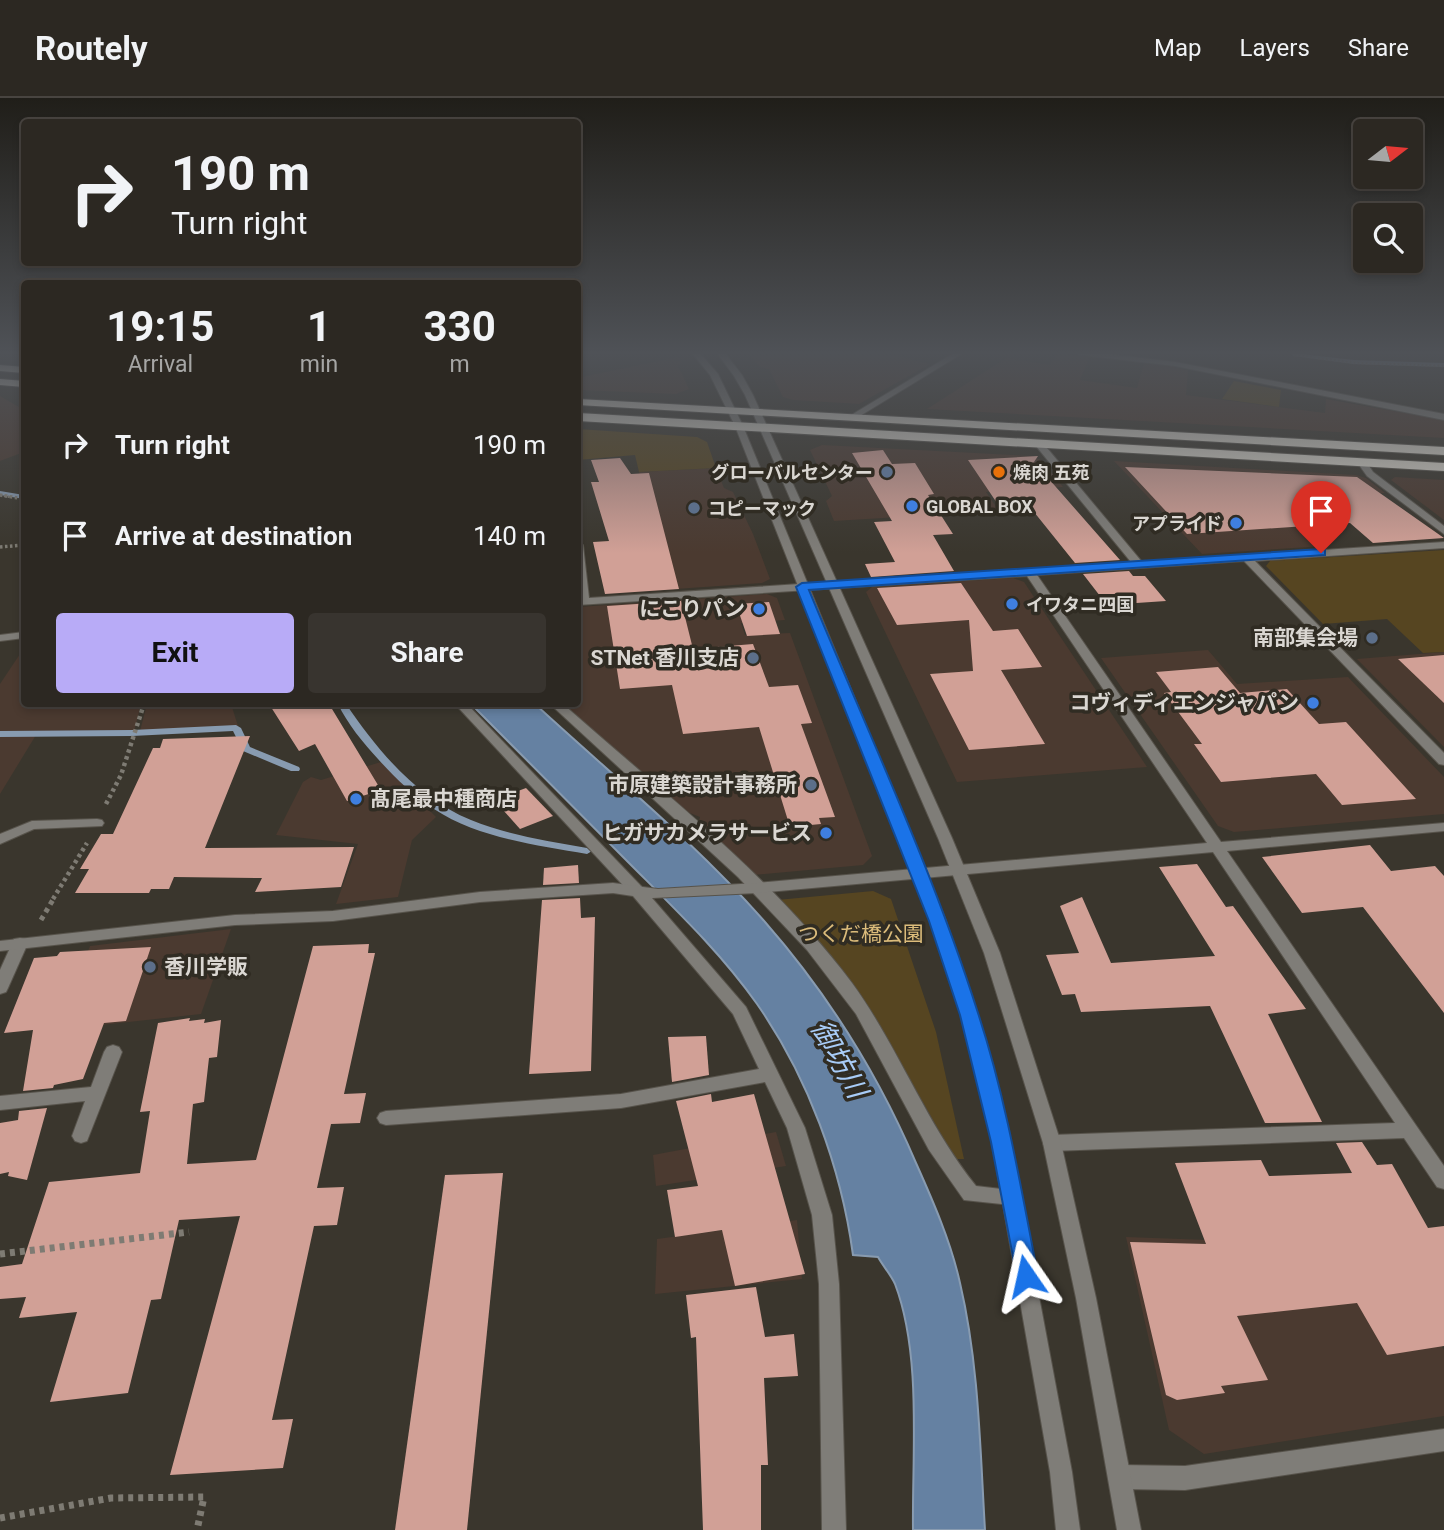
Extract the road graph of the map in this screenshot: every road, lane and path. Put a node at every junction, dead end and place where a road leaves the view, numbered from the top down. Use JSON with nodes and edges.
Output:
{"nodes":[{"id":1,"x":628,"y":420,"type":"edge"},
{"id":2,"x":735,"y":420,"type":"edge"},
{"id":3,"x":759,"y":420,"type":"edge"},
{"id":4,"x":903,"y":420,"type":"edge"},
{"id":5,"x":738,"y":426,"type":"junction"},
{"id":6,"x":762,"y":428,"type":"junction"},
{"id":7,"x":1039,"y":444,"type":"junction"},
{"id":8,"x":1444,"y":450,"type":"edge"},
{"id":9,"x":1362,"y":463,"type":"junction"},
{"id":10,"x":1444,"y":467,"type":"edge"},
{"id":11,"x":0,"y":495,"type":"edge"},
{"id":12,"x":21,"y":498,"type":"edge"},
{"id":13,"x":1444,"y":531,"type":"edge"},
{"id":14,"x":1444,"y":544,"type":"edge"},
{"id":15,"x":21,"y":545,"type":"edge"},
{"id":16,"x":0,"y":547,"type":"edge"},
{"id":17,"x":1246,"y":557,"type":"junction"},
{"id":18,"x":1139,"y":565,"type":"junction"},
{"id":19,"x":1030,"y":572,"type":"junction"},
{"id":20,"x":834,"y":585,"type":"junction"},
{"id":21,"x":802,"y":587,"type":"junction"},
{"id":22,"x":581,"y":601,"type":"edge"},
{"id":23,"x":21,"y":635,"type":"edge"},
{"id":24,"x":0,"y":638,"type":"edge"},
{"id":25,"x":464,"y":707,"type":"edge"},
{"id":26,"x":559,"y":707,"type":"edge"},
{"id":27,"x":1444,"y":761,"type":"edge"},
{"id":28,"x":97,"y":823,"type":"dead end"},
{"id":29,"x":1444,"y":827,"type":"edge"},
{"id":30,"x":0,"y":839,"type":"edge"},
{"id":31,"x":1216,"y":847,"type":"junction"},
{"id":32,"x":959,"y":870,"type":"junction"},
{"id":33,"x":918,"y":874,"type":"junction"},
{"id":34,"x":751,"y":889,"type":"junction"},
{"id":35,"x":637,"y":891,"type":"junction"},
{"id":36,"x":20,"y":943,"type":"junction"},
{"id":37,"x":0,"y":946,"type":"edge"},
{"id":38,"x":0,"y":988,"type":"edge"},
{"id":39,"x":113,"y":1052,"type":"dead end"},
{"id":40,"x":771,"y":1074,"type":"junction"},
{"id":41,"x":98,"y":1093,"type":"junction"},
{"id":42,"x":0,"y":1103,"type":"edge"},
{"id":43,"x":386,"y":1118,"type":"dead end"},
{"id":44,"x":1410,"y":1130,"type":"junction"},
{"id":45,"x":81,"y":1136,"type":"dead end"},
{"id":46,"x":1052,"y":1143,"type":"junction"},
{"id":47,"x":1444,"y":1181,"type":"edge"},
{"id":48,"x":1011,"y":1197,"type":"junction"},
{"id":49,"x":189,"y":1232,"type":"dead end"},
{"id":50,"x":0,"y":1254,"type":"edge"},
{"id":51,"x":1444,"y":1440,"type":"edge"},
{"id":52,"x":1120,"y":1477,"type":"junction"},
{"id":53,"x":0,"y":1518,"type":"edge"},
{"id":54,"x":197,"y":1530,"type":"edge"},
{"id":55,"x":834,"y":1530,"type":"edge"},
{"id":56,"x":1068,"y":1530,"type":"edge"},
{"id":57,"x":1129,"y":1530,"type":"edge"}],
"edges":[{"from":1,"to":5,"type":"highway"},
{"from":2,"to":5,"type":"street"},
{"from":3,"to":6,"type":"street"},
{"from":4,"to":8,"type":"highway"},
{"from":5,"to":6,"type":"highway"},
{"from":5,"to":21,"type":"street"},
{"from":6,"to":7,"type":"highway"},
{"from":6,"to":20,"type":"street"},
{"from":7,"to":9,"type":"highway"},
{"from":7,"to":18,"type":"street"},
{"from":9,"to":10,"type":"highway"},
{"from":9,"to":13,"type":"street"},
{"from":11,"to":12,"type":"path"},
{"from":14,"to":17,"type":"street"},
{"from":15,"to":16,"type":"path"},
{"from":17,"to":18,"type":"street"},
{"from":17,"to":27,"type":"street"},
{"from":18,"to":19,"type":"street"},
{"from":19,"to":20,"type":"street"},
{"from":19,"to":31,"type":"street"},
{"from":20,"to":21,"type":"street"},
{"from":20,"to":32,"type":"street"},
{"from":21,"to":22,"type":"street"},
{"from":21,"to":33,"type":"street"},
{"from":23,"to":24,"type":"street"},
{"from":25,"to":35,"type":"street"},
{"from":26,"to":34,"type":"street"},
{"from":28,"to":30,"type":"street"},
{"from":29,"to":31,"type":"street"},
{"from":31,"to":32,"type":"street"},
{"from":31,"to":44,"type":"street"},
{"from":32,"to":33,"type":"street"},
{"from":32,"to":46,"type":"street"},
{"from":33,"to":34,"type":"street"},
{"from":33,"to":48,"type":"street"},
{"from":34,"to":35,"type":"street"},
{"from":34,"to":48,"type":"street"},
{"from":35,"to":36,"type":"street"},
{"from":35,"to":40,"type":"street"},
{"from":36,"to":37,"type":"street"},
{"from":36,"to":38,"type":"street"},
{"from":39,"to":41,"type":"street"},
{"from":40,"to":43,"type":"street"},
{"from":40,"to":55,"type":"street"},
{"from":41,"to":42,"type":"street"},
{"from":41,"to":45,"type":"street"},
{"from":44,"to":46,"type":"street"},
{"from":44,"to":47,"type":"street"},
{"from":46,"to":52,"type":"street"},
{"from":48,"to":56,"type":"street"},
{"from":49,"to":50,"type":"path"},
{"from":51,"to":52,"type":"street"},
{"from":52,"to":57,"type":"street"},
{"from":53,"to":54,"type":"path"}]}
